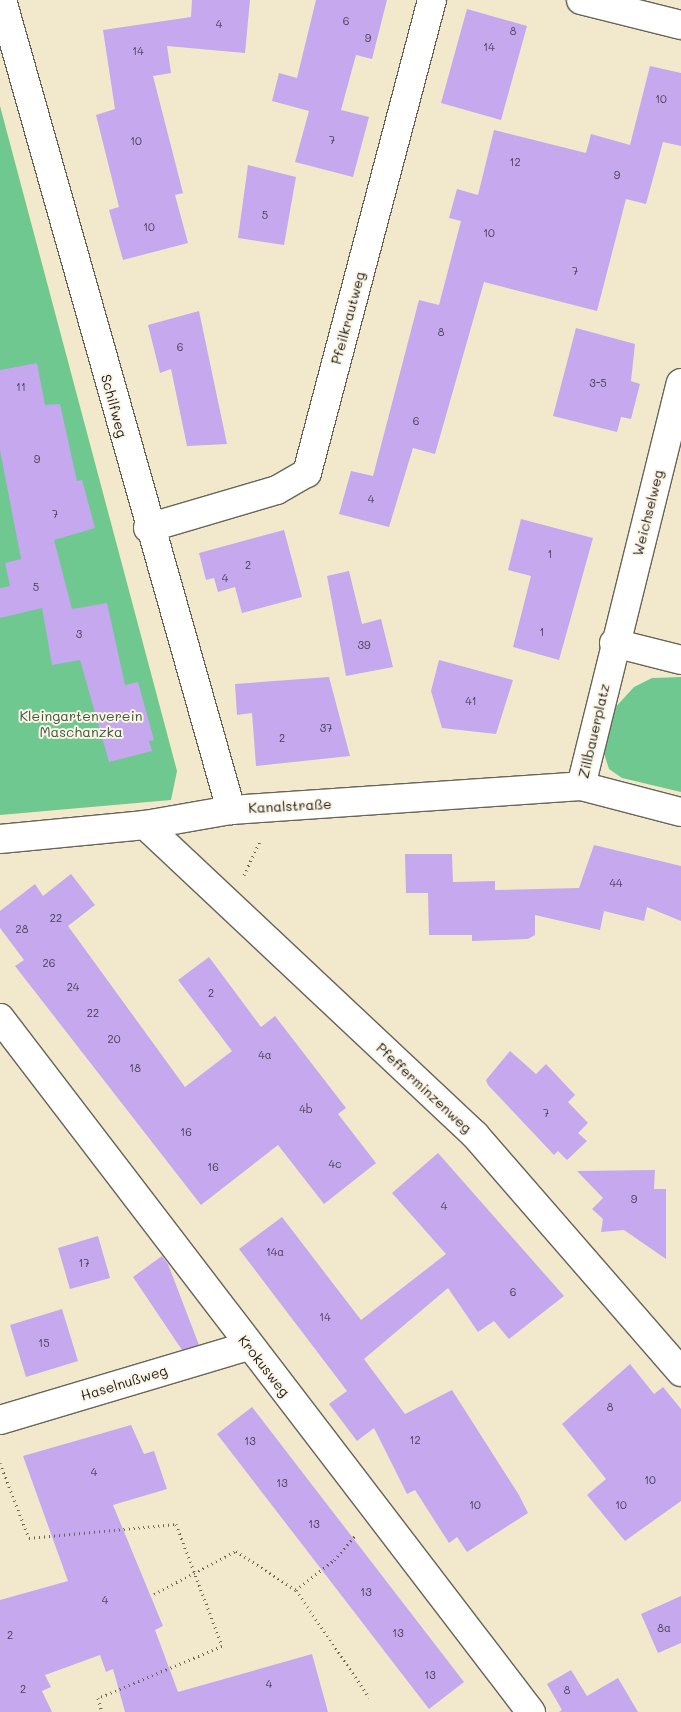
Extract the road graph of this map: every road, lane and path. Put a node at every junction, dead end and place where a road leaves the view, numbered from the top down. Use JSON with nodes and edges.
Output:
{"nodes":[{"id":1,"x":2,"y":0,"type":"edge"},
{"id":2,"x":432,"y":0,"type":"edge"},
{"id":3,"x":581,"y":0,"type":"edge"},
{"id":4,"x":681,"y":25,"type":"edge"},
{"id":5,"x":681,"y":383,"type":"edge"},
{"id":6,"x":148,"y":528,"type":"junction"},
{"id":7,"x":614,"y":643,"type":"junction"},
{"id":8,"x":681,"y":660,"type":"edge"},
{"id":9,"x":581,"y":786,"type":"junction"},
{"id":10,"x":276,"y":807,"type":"junction"},
{"id":11,"x":231,"y":810,"type":"junction"},
{"id":12,"x":681,"y":812,"type":"edge"},
{"id":13,"x":145,"y":825,"type":"junction"},
{"id":14,"x":0,"y":839,"type":"edge"},
{"id":15,"x":229,"y":905,"type":"junction"},
{"id":16,"x":0,"y":1018,"type":"edge"},
{"id":17,"x":249,"y":1346,"type":"junction"},
{"id":18,"x":681,"y":1372,"type":"edge"},
{"id":19,"x":0,"y":1420,"type":"edge"},
{"id":20,"x":0,"y":1463,"type":"edge"},
{"id":21,"x":380,"y":1516,"type":"junction"},
{"id":22,"x":197,"y":1575,"type":"junction"},
{"id":23,"x":296,"y":1590,"type":"junction"},
{"id":24,"x":154,"y":1594,"type":"dead end"},
{"id":25,"x":369,"y":1697,"type":"dead end"},
{"id":26,"x":102,"y":1712,"type":"edge"},
{"id":27,"x":531,"y":1712,"type":"edge"}],
"edges":[{"from":1,"to":6,"type":"street","name":"Schilfweg"},
{"from":2,"to":6,"type":"street","name":"Pfeilkrautweg"},
{"from":3,"to":4,"type":"street"},
{"from":5,"to":7,"type":"street","name":"Weichselweg"},
{"from":6,"to":11,"type":"street","name":"Schilfweg"},
{"from":7,"to":8,"type":"street"},
{"from":7,"to":9,"type":"street","name":"Zillbauerplatz"},
{"from":9,"to":10,"type":"street","name":"Kanalstraße"},
{"from":9,"to":12,"type":"street","name":"Zillbauerplatz"},
{"from":10,"to":11,"type":"street","name":"Kanalstraße"},
{"from":10,"to":15,"type":"path"},
{"from":11,"to":13,"type":"street","name":"Kanalstraße"},
{"from":13,"to":14,"type":"street","name":"Kanalstraße"},
{"from":13,"to":15,"type":"street","name":"Pfefferminzenweg"},
{"from":15,"to":18,"type":"street","name":"Pfefferminzenweg"},
{"from":16,"to":17,"type":"street","name":"Krokusweg"},
{"from":17,"to":19,"type":"street","name":"Haselnußweg"},
{"from":17,"to":21,"type":"street","name":"Krokusweg"},
{"from":20,"to":22,"type":"path"},
{"from":21,"to":23,"type":"path"},
{"from":21,"to":27,"type":"street","name":"Krokusweg"},
{"from":22,"to":23,"type":"path"},
{"from":22,"to":24,"type":"path"},
{"from":22,"to":26,"type":"path"},
{"from":23,"to":25,"type":"path"}]}
